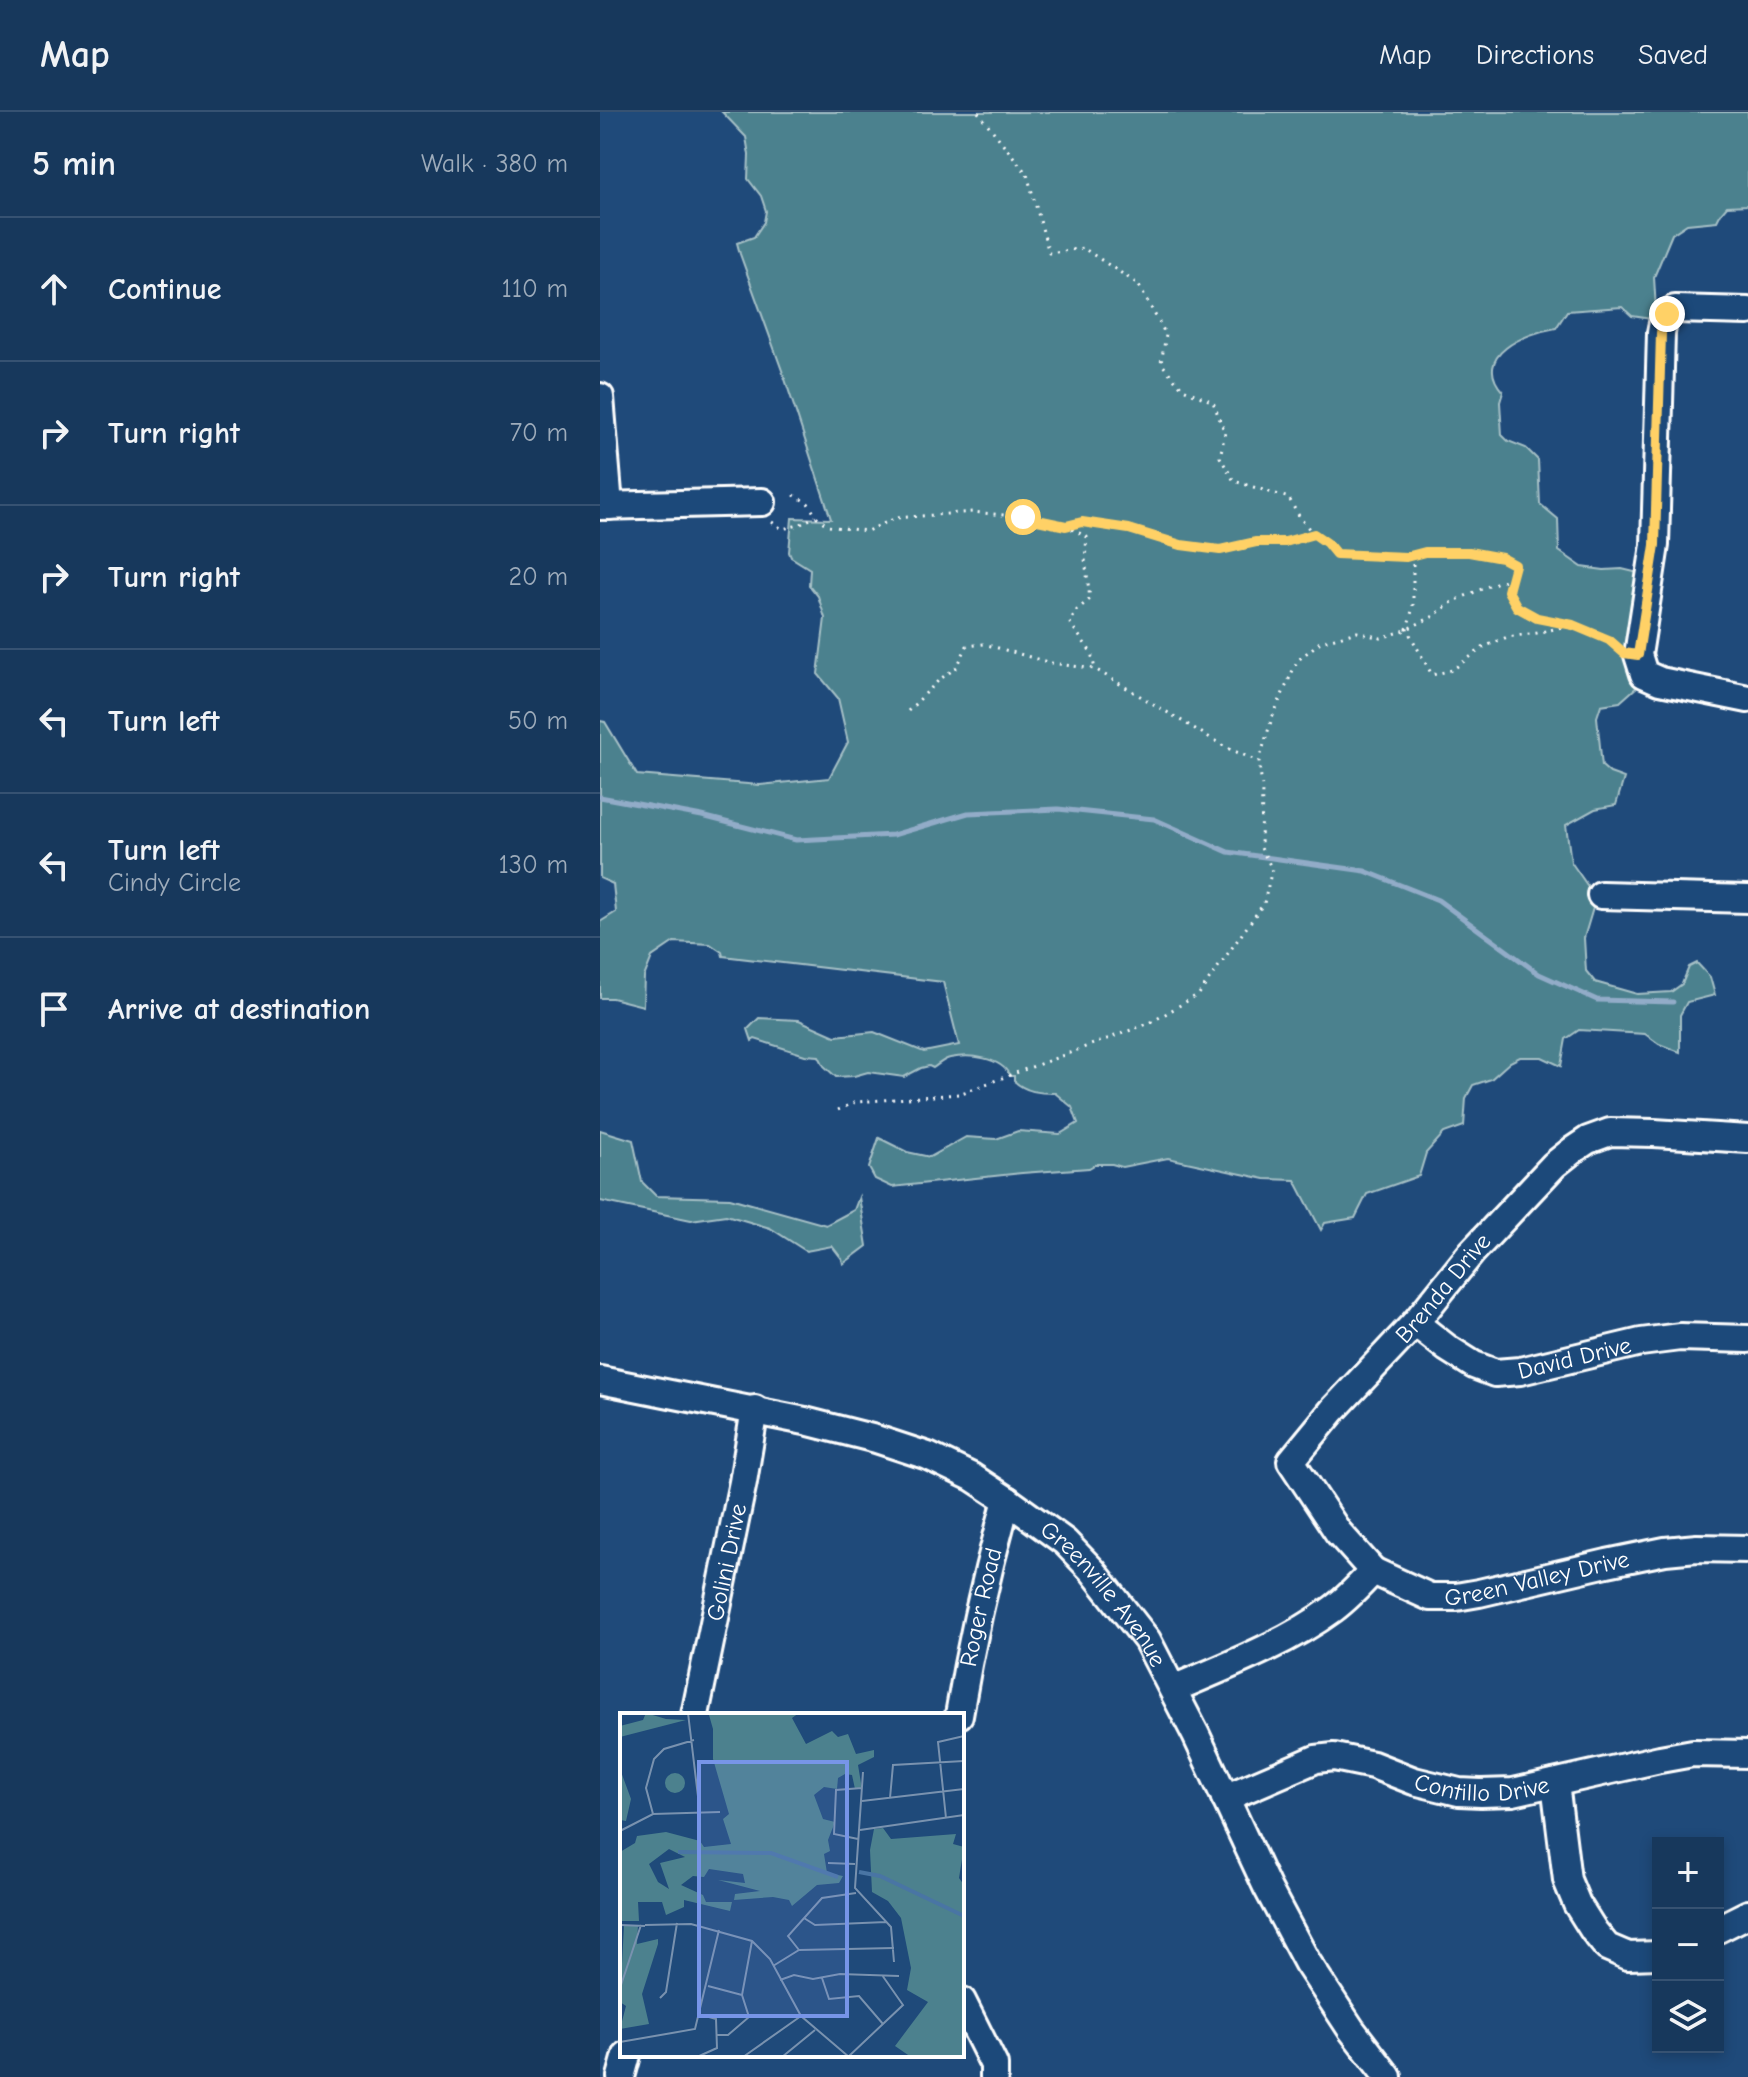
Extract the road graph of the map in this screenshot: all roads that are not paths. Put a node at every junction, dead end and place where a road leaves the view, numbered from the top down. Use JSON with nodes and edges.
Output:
{"nodes":[{"id":1,"x":1748,"y":311,"type":"edge"},
{"id":2,"x":600,"y":397,"type":"edge"},
{"id":3,"x":762,"y":502,"type":"road end"},
{"id":4,"x":605,"y":506,"type":"edge"},
{"id":5,"x":1748,"y":699,"type":"edge"},
{"id":6,"x":1601,"y":895,"type":"dead end"},
{"id":7,"x":1748,"y":899,"type":"edge"},
{"id":8,"x":1748,"y":1139,"type":"edge"},
{"id":9,"x":1415,"y":1323,"type":"junction"},
{"id":10,"x":1748,"y":1339,"type":"edge"},
{"id":11,"x":600,"y":1380,"type":"edge"},
{"id":12,"x":755,"y":1409,"type":"junction"},
{"id":13,"x":1007,"y":1500,"type":"junction"},
{"id":14,"x":1748,"y":1549,"type":"edge"},
{"id":15,"x":1373,"y":1571,"type":"junction"},
{"id":16,"x":1173,"y":1689,"type":"junction"},
{"id":17,"x":695,"y":1713,"type":"edge"},
{"id":18,"x":959,"y":1713,"type":"edge"},
{"id":19,"x":1748,"y":1754,"type":"edge"},
{"id":20,"x":1555,"y":1783,"type":"junction"},
{"id":21,"x":1225,"y":1798,"type":"junction"},
{"id":22,"x":1748,"y":1914,"type":"edge"},
{"id":23,"x":1724,"y":1926,"type":"edge"},
{"id":24,"x":1652,"y":1955,"type":"edge"},
{"id":25,"x":964,"y":2005,"type":"edge"},
{"id":26,"x":994,"y":2077,"type":"edge"},
{"id":27,"x":1388,"y":2077,"type":"edge"}],
"edges":[{"from":1,"to":5,"type":"street"},
{"from":2,"to":4,"type":"street"},
{"from":3,"to":4,"type":"street"},
{"from":6,"to":7,"type":"street"},
{"from":8,"to":9,"type":"street","name":"Brenda Drive"},
{"from":9,"to":10,"type":"street","name":"David Drive"},
{"from":9,"to":15,"type":"street","name":"Brenda Drive"},
{"from":11,"to":12,"type":"street","name":"Greenville Avenue"},
{"from":12,"to":13,"type":"street","name":"Greenville Avenue"},
{"from":12,"to":17,"type":"street","name":"Golini Drive"},
{"from":13,"to":16,"type":"street","name":"Greenville Avenue"},
{"from":13,"to":18,"type":"street","name":"Roger Road"},
{"from":14,"to":15,"type":"street","name":"Green Valley Drive"},
{"from":15,"to":16,"type":"street"},
{"from":16,"to":21,"type":"street","name":"Greenville Avenue"},
{"from":19,"to":20,"type":"street","name":"Contillo Drive"},
{"from":20,"to":21,"type":"street","name":"Contillo Drive"},
{"from":20,"to":24,"type":"street"},
{"from":21,"to":27,"type":"street","name":"Greenville Avenue"},
{"from":22,"to":23,"type":"street"},
{"from":25,"to":26,"type":"street"}]}
